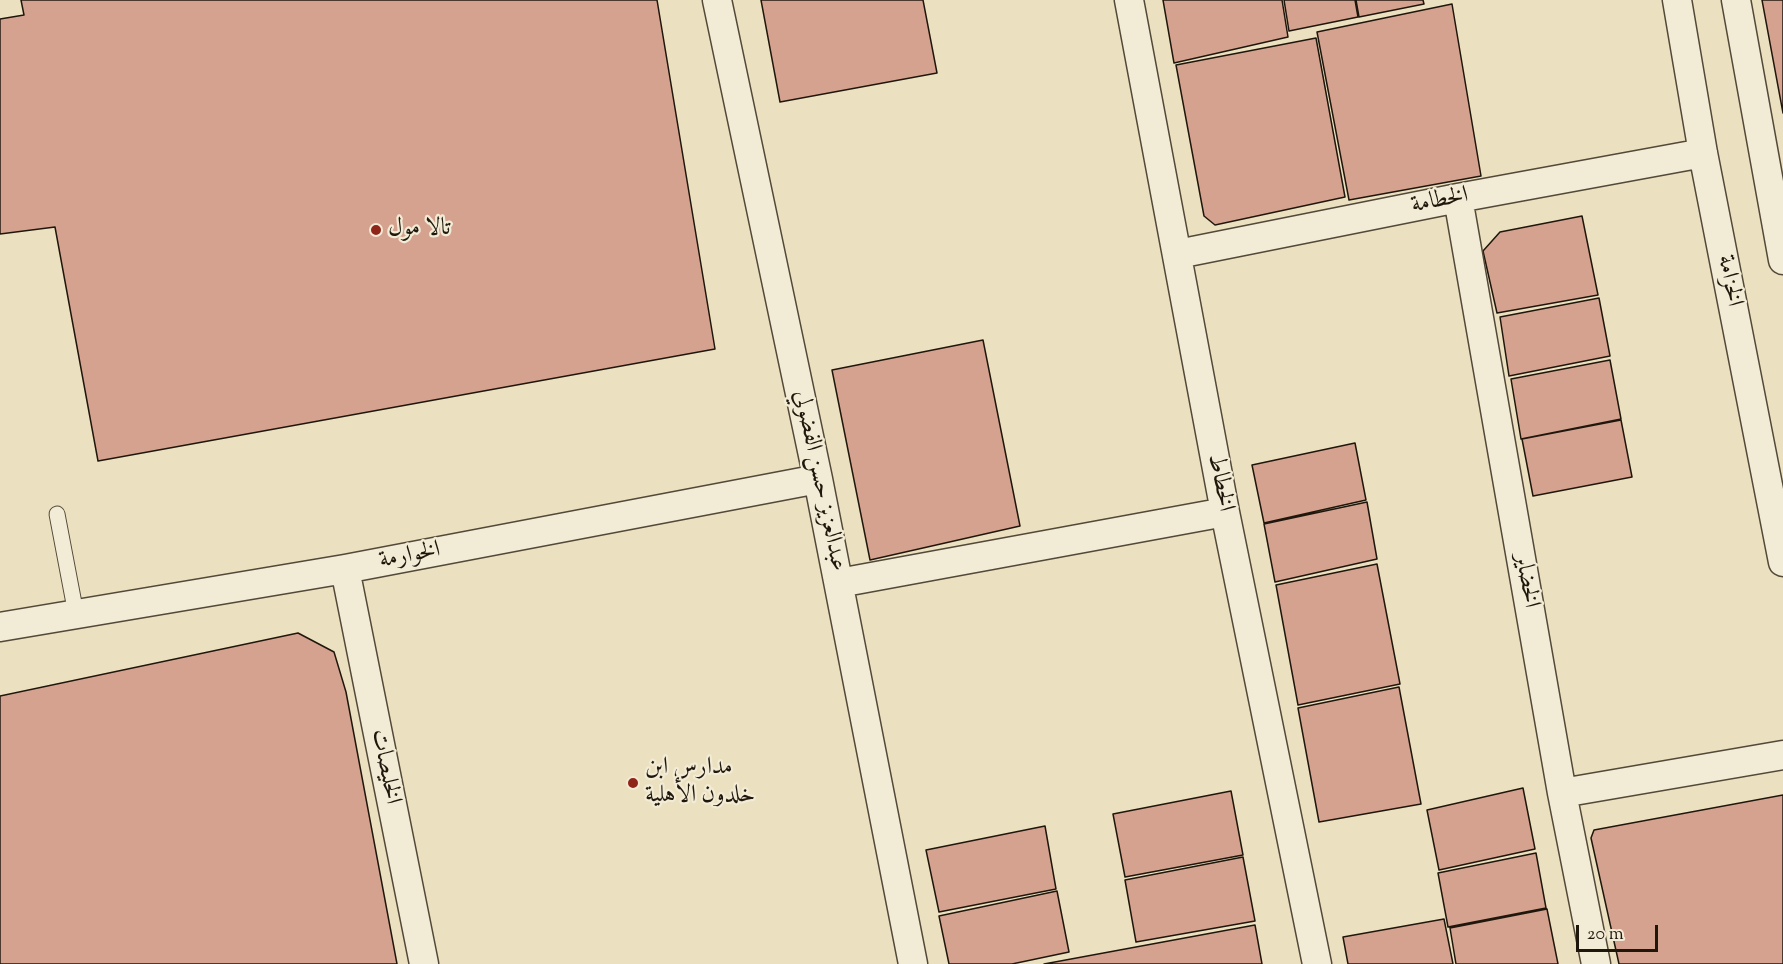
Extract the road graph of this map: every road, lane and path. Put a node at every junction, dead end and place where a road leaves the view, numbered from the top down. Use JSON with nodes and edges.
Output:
{"nodes":[{"id":1,"x":717,"y":0,"type":"edge"},
{"id":2,"x":1130,"y":0,"type":"edge"},
{"id":3,"x":1677,"y":0,"type":"edge"},
{"id":4,"x":1736,"y":0,"type":"edge"},
{"id":5,"x":1703,"y":153,"type":"junction"},
{"id":6,"x":1458,"y":198,"type":"junction"},
{"id":7,"x":1178,"y":254,"type":"junction"},
{"id":8,"x":1783,"y":260,"type":"edge"},
{"id":9,"x":818,"y":479,"type":"junction"},
{"id":10,"x":1225,"y":512,"type":"junction"},
{"id":11,"x":57,"y":514,"type":"dead end"},
{"id":12,"x":1783,"y":562,"type":"edge"},
{"id":13,"x":345,"y":569,"type":"junction"},
{"id":14,"x":839,"y":583,"type":"junction"},
{"id":15,"x":76,"y":614,"type":"junction"},
{"id":16,"x":0,"y":627,"type":"edge"},
{"id":17,"x":1783,"y":755,"type":"edge"},
{"id":18,"x":1562,"y":793,"type":"junction"},
{"id":19,"x":424,"y":964,"type":"edge"},
{"id":20,"x":913,"y":964,"type":"edge"},
{"id":21,"x":1317,"y":964,"type":"edge"},
{"id":22,"x":1596,"y":964,"type":"edge"}],
"edges":[{"from":1,"to":9,"type":"street","name":"عبدالعزيز حسن الفضولي"},
{"from":2,"to":7,"type":"street","name":"الخطاط"},
{"from":3,"to":5,"type":"street","name":"الخزامة"},
{"from":4,"to":8,"type":"street"},
{"from":5,"to":6,"type":"street","name":"الخطامة"},
{"from":5,"to":12,"type":"street","name":"الخزامة"},
{"from":6,"to":7,"type":"street","name":"الخطامة"},
{"from":6,"to":18,"type":"street","name":"الخضاير"},
{"from":7,"to":10,"type":"street","name":"الخطاط"},
{"from":9,"to":13,"type":"street","name":"الخوارمة"},
{"from":9,"to":14,"type":"street","name":"عبدالعزيز حسن الفضولي"},
{"from":10,"to":14,"type":"street"},
{"from":10,"to":21,"type":"street","name":"الخطاط"},
{"from":11,"to":15,"type":"lane"},
{"from":13,"to":15,"type":"street","name":"الخوارمة"},
{"from":13,"to":19,"type":"street","name":"الخليصات"},
{"from":14,"to":20,"type":"street","name":"عبدالعزيز حسن الفضولي"},
{"from":15,"to":16,"type":"street","name":"الخوارمة"},
{"from":17,"to":18,"type":"street"},
{"from":18,"to":22,"type":"street","name":"الخضاير"}]}
